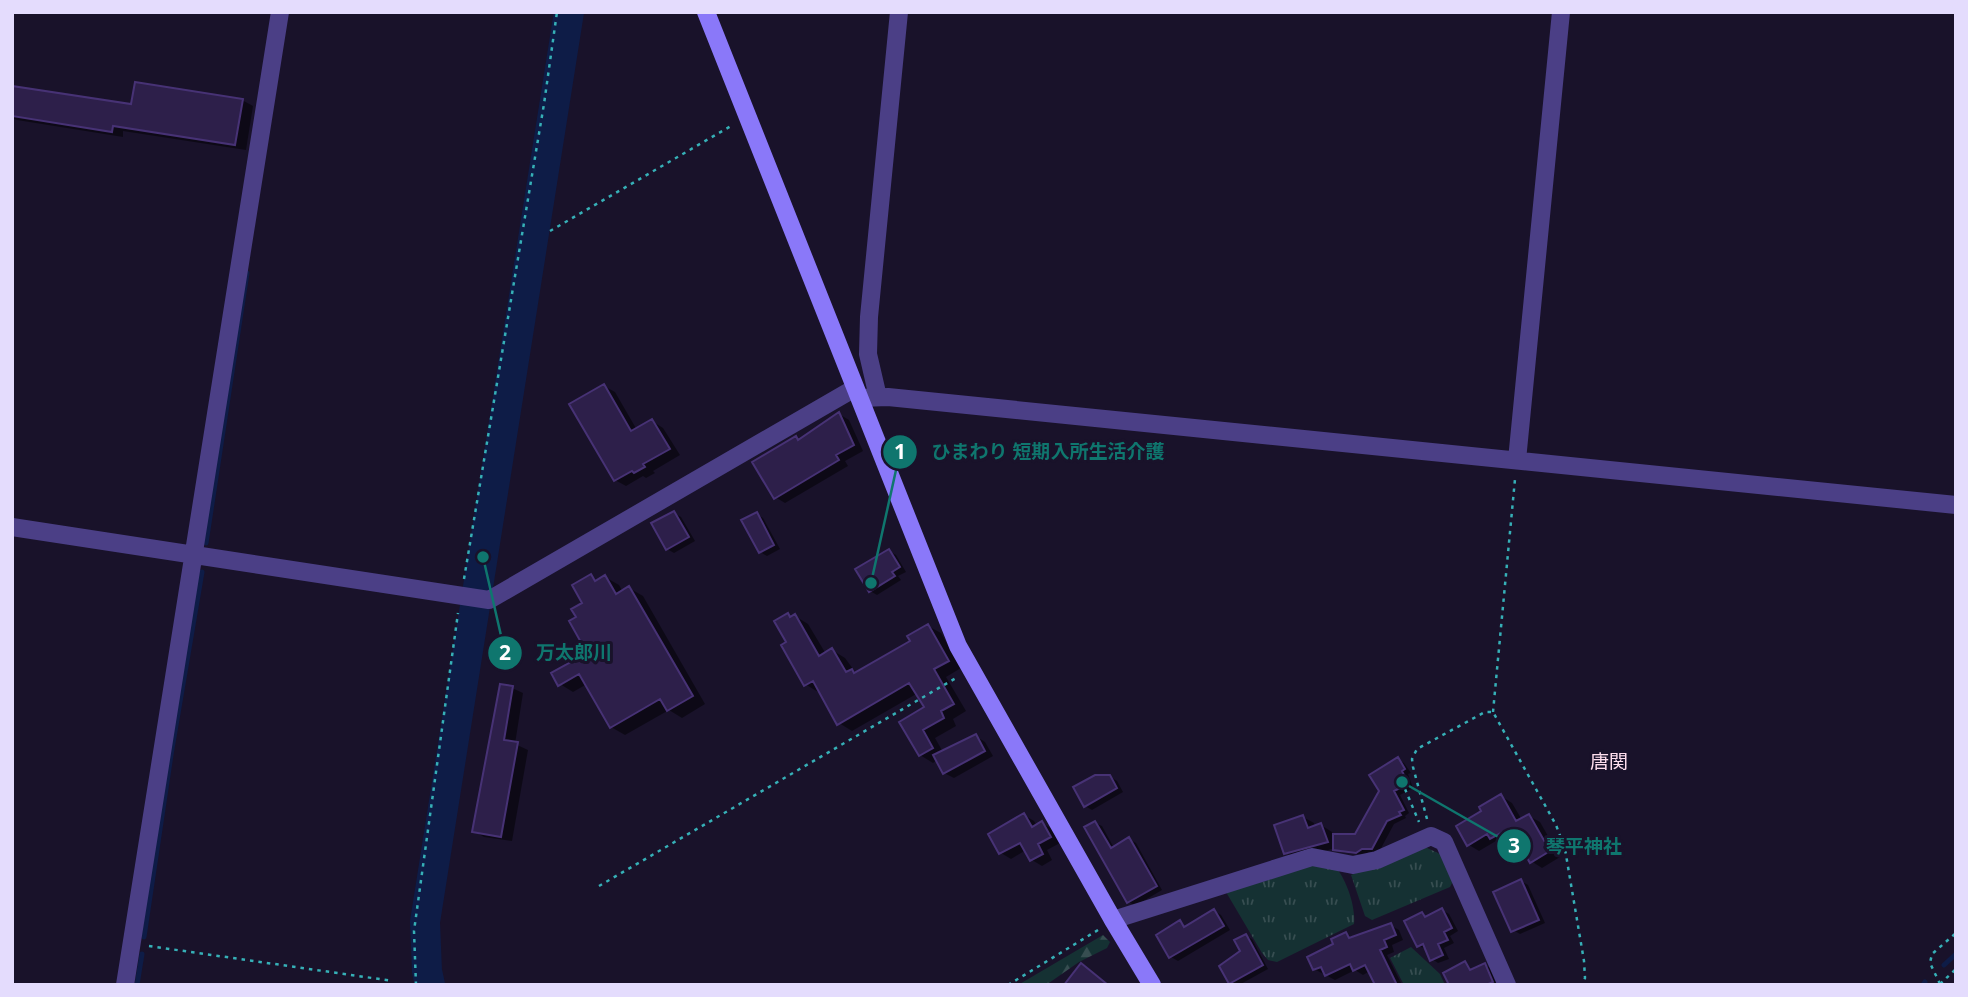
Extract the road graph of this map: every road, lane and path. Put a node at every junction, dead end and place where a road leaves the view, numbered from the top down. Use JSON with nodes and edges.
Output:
{"nodes":[{"id":1,"x":280,"y":12,"type":"edge"},
{"id":2,"x":557,"y":12,"type":"edge"},
{"id":3,"x":706,"y":12,"type":"edge"},
{"id":4,"x":899,"y":12,"type":"edge"},
{"id":5,"x":1561,"y":12,"type":"edge"},
{"id":6,"x":748,"y":116,"type":"junction"},
{"id":7,"x":550,"y":231,"type":"dead end"},
{"id":8,"x":864,"y":394,"type":"junction"},
{"id":9,"x":1517,"y":460,"type":"junction"},
{"id":10,"x":1956,"y":505,"type":"edge"},
{"id":11,"x":12,"y":527,"type":"edge"},
{"id":12,"x":193,"y":556,"type":"junction"},
{"id":13,"x":461,"y":596,"type":"junction"},
{"id":14,"x":971,"y":670,"type":"junction"},
{"id":15,"x":1493,"y":712,"type":"junction"},
{"id":16,"x":1405,"y":789,"type":"dead end"},
{"id":17,"x":1428,"y":837,"type":"junction"},
{"id":18,"x":599,"y":886,"type":"dead end"},
{"id":19,"x":1112,"y":920,"type":"junction"},
{"id":20,"x":1956,"y":933,"type":"edge"},
{"id":21,"x":132,"y":944,"type":"junction"},
{"id":22,"x":1956,"y":969,"type":"edge"},
{"id":23,"x":393,"y":981,"type":"dead end"},
{"id":24,"x":1940,"y":984,"type":"edge"},
{"id":25,"x":125,"y":985,"type":"edge"},
{"id":26,"x":416,"y":985,"type":"edge"},
{"id":27,"x":1008,"y":985,"type":"edge"},
{"id":28,"x":1152,"y":985,"type":"edge"},
{"id":29,"x":1507,"y":985,"type":"edge"},
{"id":30,"x":1582,"y":985,"type":"edge"}],
"edges":[{"from":1,"to":12,"type":"street"},
{"from":2,"to":13,"type":"path"},
{"from":3,"to":6,"type":"street"},
{"from":4,"to":8,"type":"street"},
{"from":5,"to":9,"type":"street"},
{"from":6,"to":7,"type":"path"},
{"from":6,"to":8,"type":"street"},
{"from":8,"to":9,"type":"street"},
{"from":8,"to":13,"type":"street"},
{"from":8,"to":14,"type":"street"},
{"from":9,"to":10,"type":"street"},
{"from":9,"to":15,"type":"path"},
{"from":11,"to":12,"type":"street"},
{"from":12,"to":13,"type":"street"},
{"from":12,"to":21,"type":"street"},
{"from":13,"to":26,"type":"path"},
{"from":14,"to":18,"type":"path"},
{"from":14,"to":19,"type":"street"},
{"from":15,"to":17,"type":"path"},
{"from":15,"to":30,"type":"path"},
{"from":16,"to":17,"type":"path"},
{"from":17,"to":19,"type":"street"},
{"from":17,"to":29,"type":"street"},
{"from":19,"to":27,"type":"path"},
{"from":19,"to":28,"type":"street"},
{"from":20,"to":24,"type":"path"},
{"from":21,"to":23,"type":"path"},
{"from":21,"to":25,"type":"street"},
{"from":22,"to":24,"type":"path"}]}
